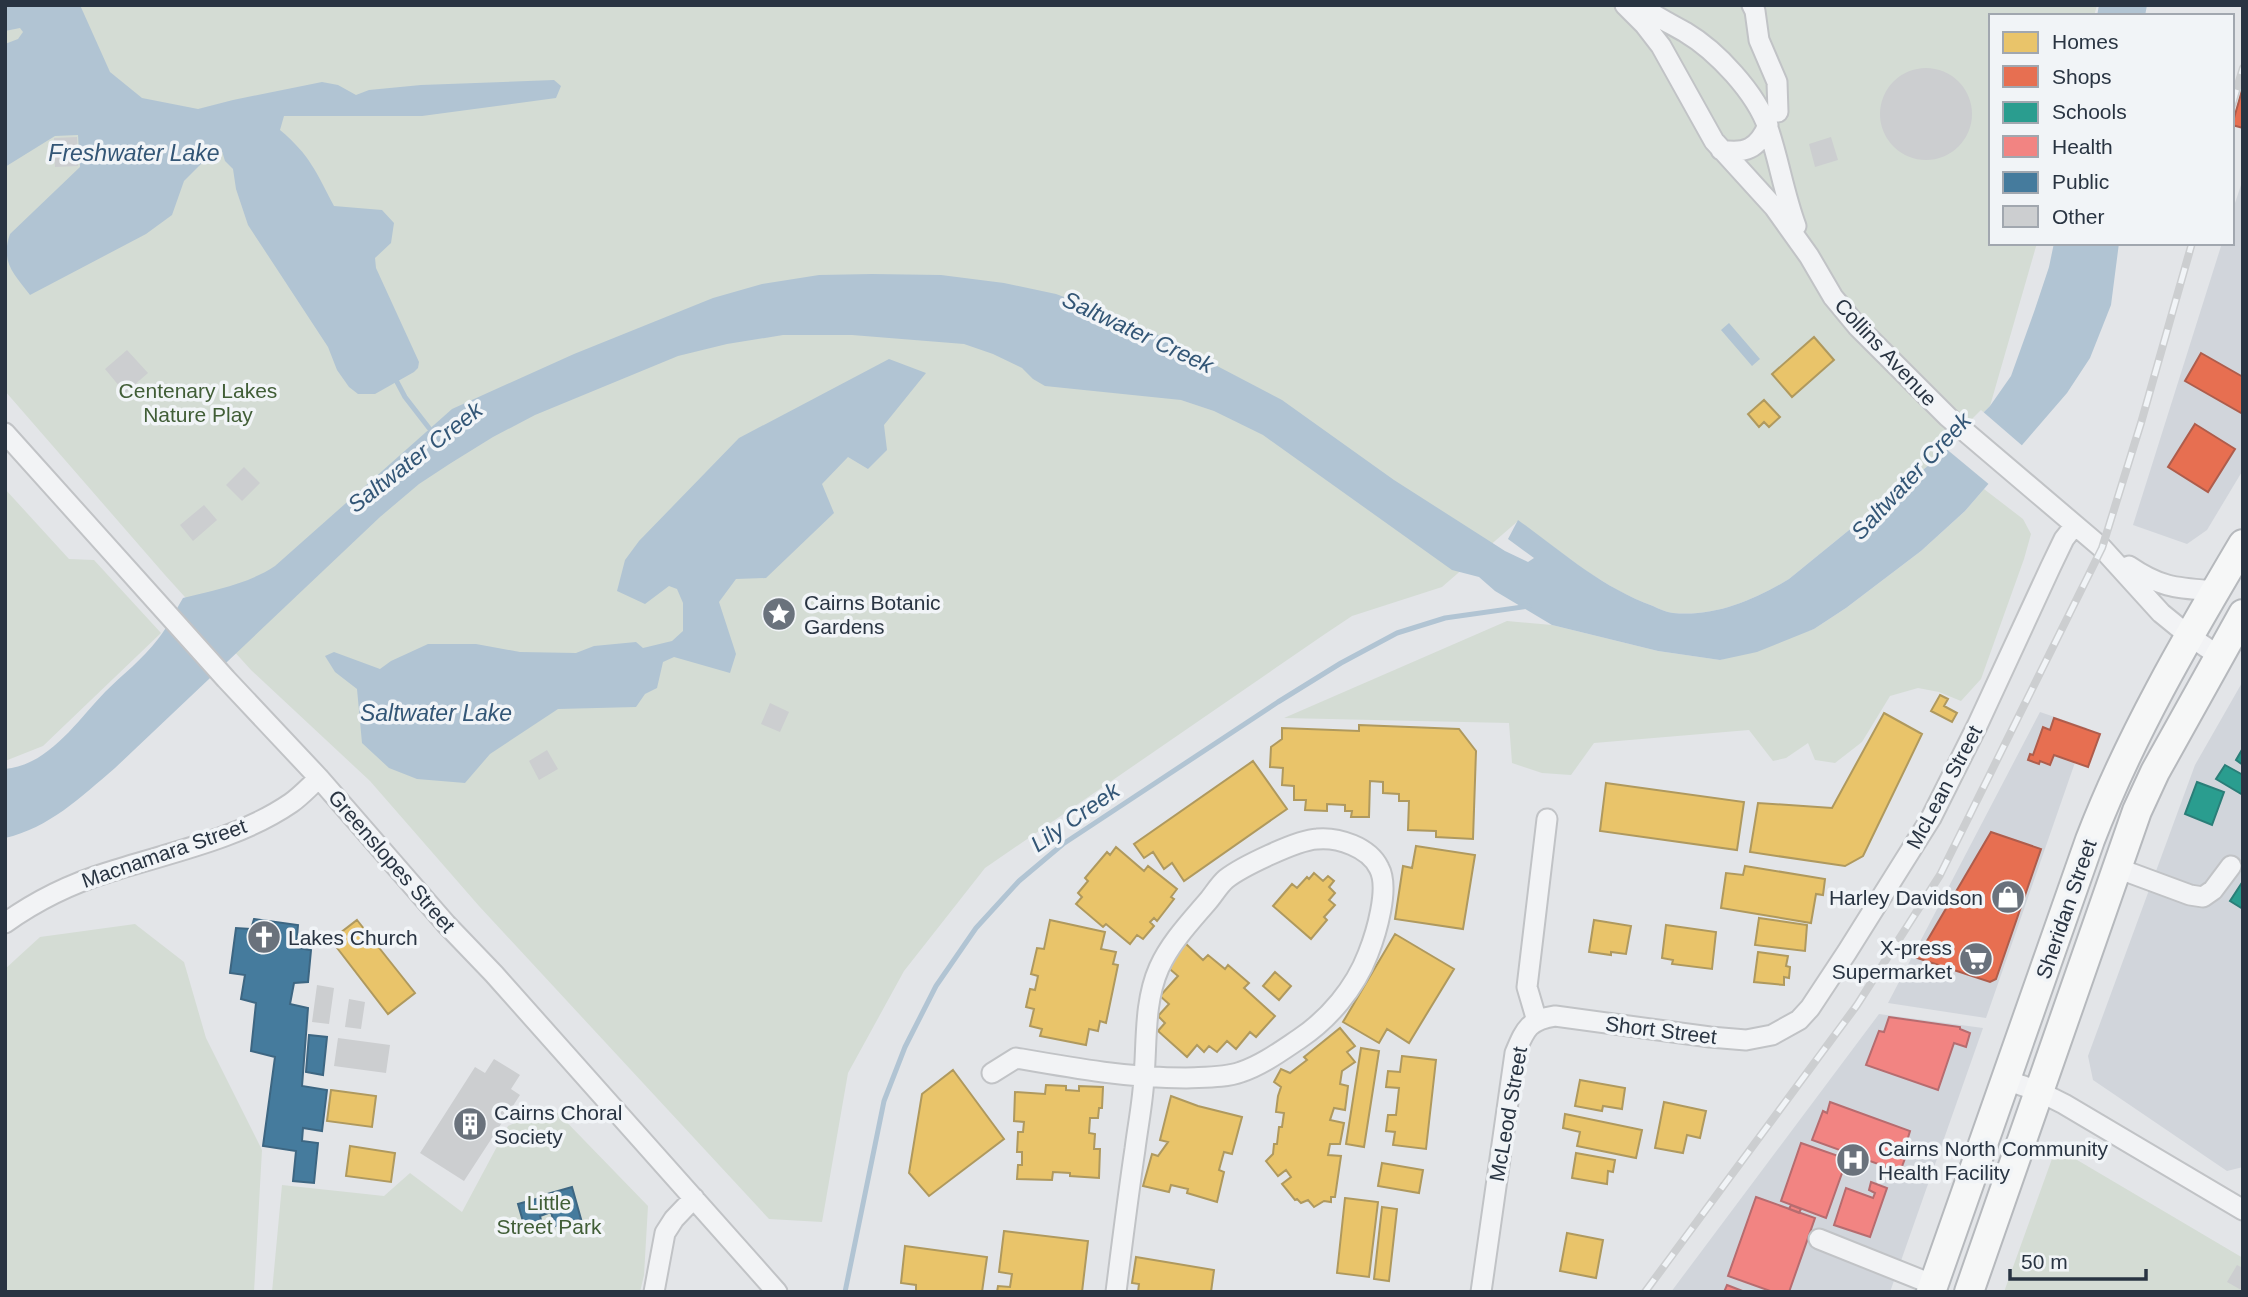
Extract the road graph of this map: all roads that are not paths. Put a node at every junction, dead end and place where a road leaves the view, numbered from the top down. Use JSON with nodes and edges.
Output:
{"nodes":[{"id":1,"x":1625,"y":5,"type":"edge"},
{"id":2,"x":1639,"y":5,"type":"edge"},
{"id":3,"x":1752,"y":5,"type":"edge"},
{"id":4,"x":1699,"y":43,"type":"junction"},
{"id":5,"x":1674,"y":70,"type":"junction"},
{"id":6,"x":1773,"y":119,"type":"junction"},
{"id":7,"x":1721,"y":150,"type":"junction"},
{"id":8,"x":1809,"y":256,"type":"junction"},
{"id":9,"x":5,"y":433,"type":"edge"},
{"id":10,"x":2075,"y":525,"type":"junction"},
{"id":11,"x":2243,"y":544,"type":"edge"},
{"id":12,"x":2102,"y":548,"type":"junction"},
{"id":13,"x":2215,"y":591,"type":"junction"},
{"id":14,"x":2243,"y":614,"type":"edge"},
{"id":15,"x":2188,"y":635,"type":"junction"},
{"id":16,"x":2219,"y":656,"type":"junction"},
{"id":17,"x":319,"y":778,"type":"junction"},
{"id":18,"x":1547,"y":819,"type":"dead end"},
{"id":19,"x":2231,"y":866,"type":"dead end"},
{"id":20,"x":2117,"y":868,"type":"junction"},
{"id":21,"x":5,"y":923,"type":"edge"},
{"id":22,"x":1537,"y":1021,"type":"junction"},
{"id":23,"x":1784,"y":1030,"type":"joint"},
{"id":24,"x":992,"y":1073,"type":"dead end"},
{"id":25,"x":1144,"y":1077,"type":"junction"},
{"id":26,"x":2006,"y":1080,"type":"junction"},
{"id":27,"x":2038,"y":1091,"type":"junction"},
{"id":28,"x":694,"y":1198,"type":"junction"},
{"id":29,"x":2243,"y":1210,"type":"edge"},
{"id":30,"x":1819,"y":1239,"type":"dead end"},
{"id":31,"x":1932,"y":1288,"type":"edge"},
{"id":32,"x":654,"y":1292,"type":"edge"},
{"id":33,"x":777,"y":1292,"type":"edge"},
{"id":34,"x":1116,"y":1292,"type":"edge"},
{"id":35,"x":1481,"y":1292,"type":"edge"},
{"id":36,"x":1969,"y":1292,"type":"edge"}],
"edges":[{"from":1,"to":5,"type":"street","name":"Collins Avenue"},
{"from":2,"to":4,"type":"street","name":"Collins Avenue"},
{"from":3,"to":6,"type":"street"},
{"from":4,"to":5,"type":"street"},
{"from":4,"to":6,"type":"street","name":"Collins Avenue"},
{"from":5,"to":7,"type":"street","name":"Collins Avenue"},
{"from":6,"to":7,"type":"street"},
{"from":6,"to":8,"type":"street","name":"Collins Avenue"},
{"from":7,"to":8,"type":"street","name":"Collins Avenue"},
{"from":8,"to":10,"type":"street","name":"Collins Avenue"},
{"from":9,"to":17,"type":"street","name":"Greenslopes Street"},
{"from":10,"to":12,"type":"street","name":"Collins Avenue"},
{"from":10,"to":23,"type":"street","name":"McLean Street"},
{"from":11,"to":13,"type":"highway","name":"Sheridan Street"},
{"from":12,"to":13,"type":"street","name":"Collins Avenue"},
{"from":12,"to":15,"type":"street","name":"Collins Avenue"},
{"from":13,"to":15,"type":"highway","name":"Sheridan Street"},
{"from":14,"to":16,"type":"highway","name":"Sheridan Street"},
{"from":15,"to":16,"type":"street","name":"Collins Avenue"},
{"from":15,"to":26,"type":"highway","name":"Sheridan Street"},
{"from":16,"to":20,"type":"highway","name":"Sheridan Street"},
{"from":17,"to":21,"type":"street","name":"Macnamara Street"},
{"from":17,"to":28,"type":"street","name":"Greenslopes Street"},
{"from":18,"to":22,"type":"street","name":"McLeod Street"},
{"from":19,"to":20,"type":"street"},
{"from":20,"to":27,"type":"highway","name":"Sheridan Street"},
{"from":22,"to":23,"type":"street","name":"Short Street"},
{"from":22,"to":35,"type":"street","name":"McLeod Street"},
{"from":24,"to":25,"type":"street"},
{"from":25,"to":25,"type":"street"},
{"from":25,"to":34,"type":"street"},
{"from":26,"to":27,"type":"street"},
{"from":26,"to":31,"type":"highway","name":"Sheridan Street"},
{"from":27,"to":29,"type":"street"},
{"from":27,"to":36,"type":"highway","name":"Sheridan Street"},
{"from":28,"to":32,"type":"street"},
{"from":28,"to":33,"type":"street","name":"Greenslopes Street"},
{"from":30,"to":31,"type":"street"}]}
